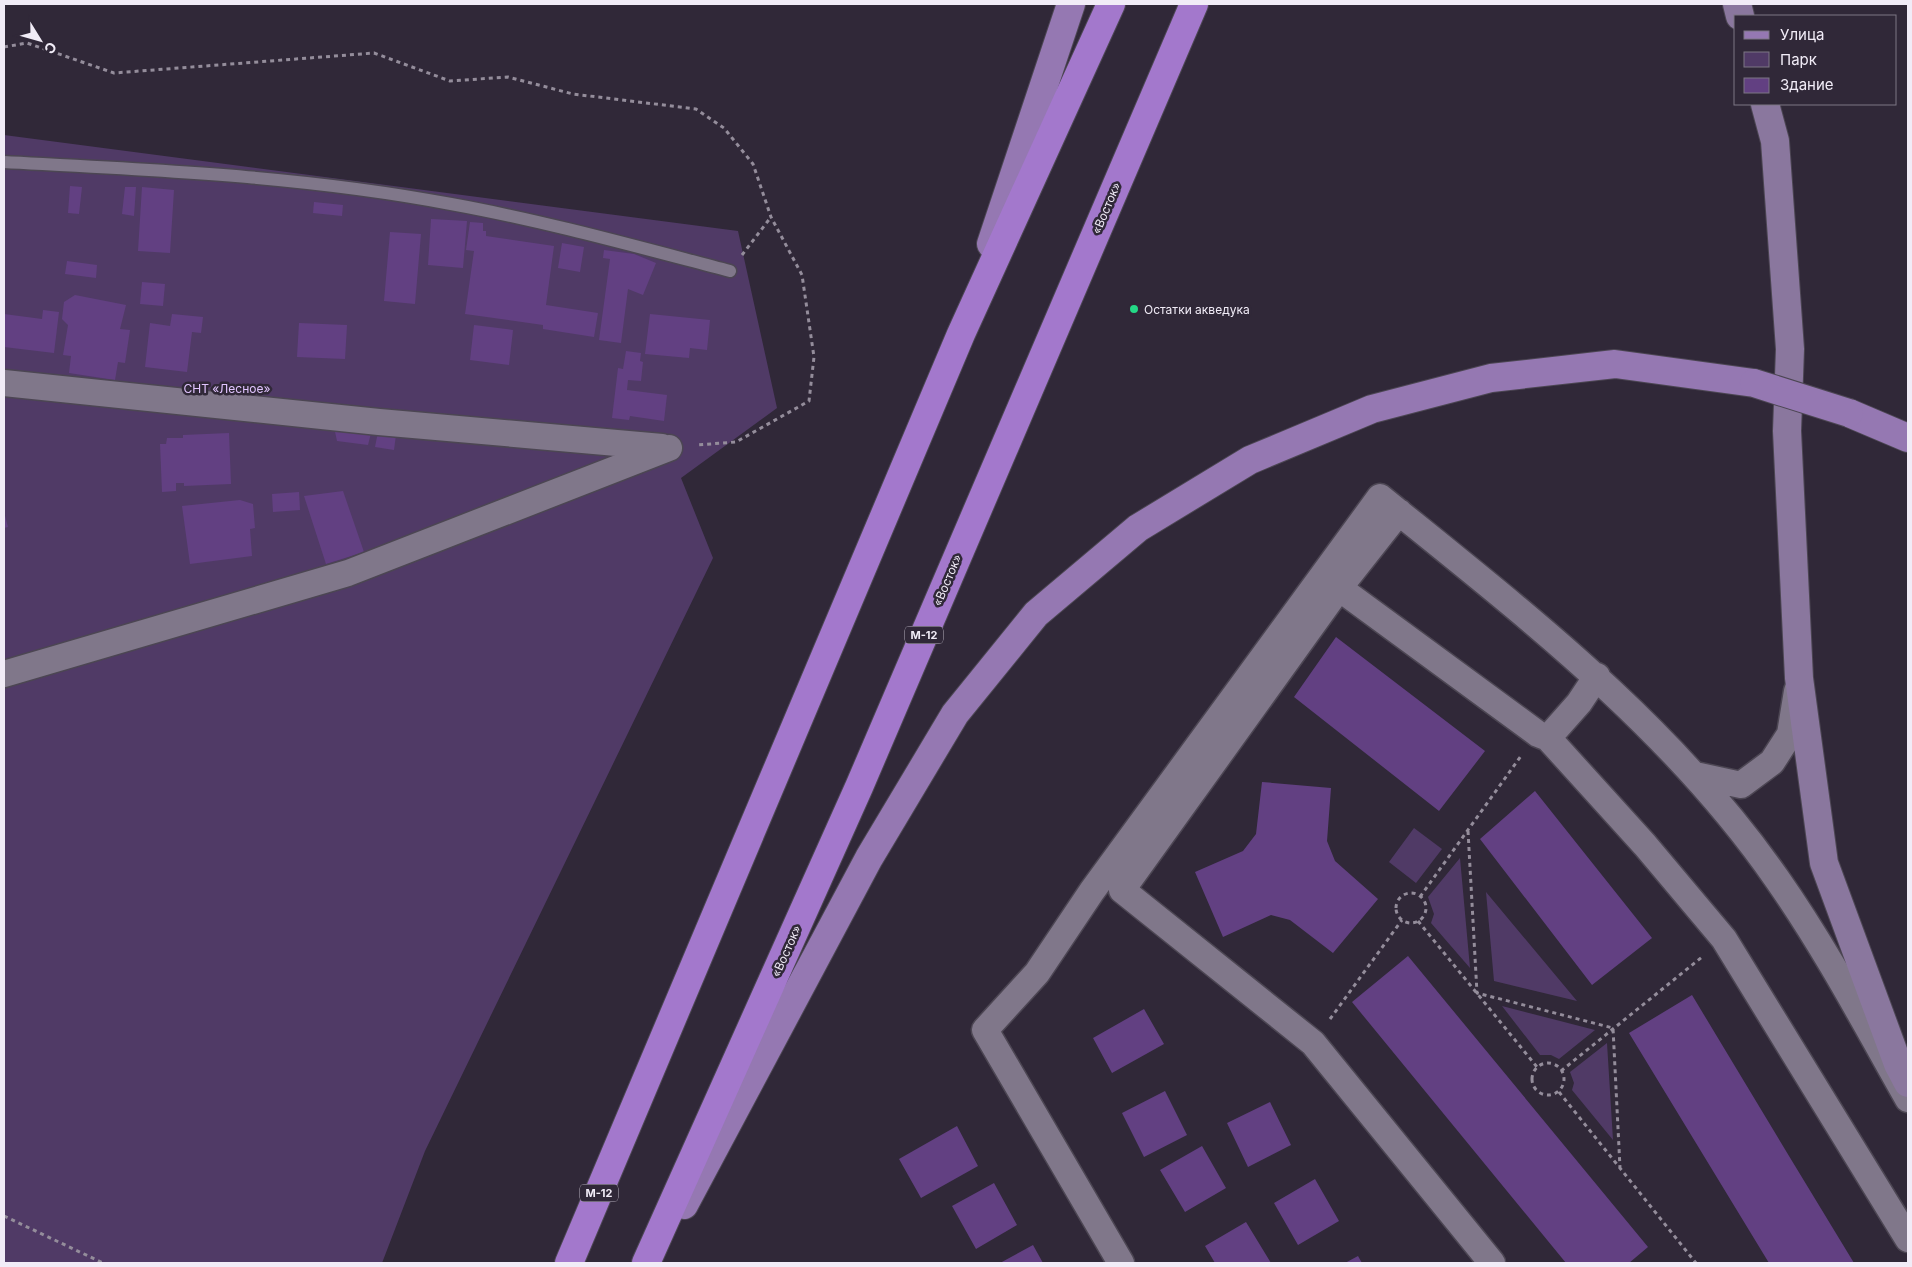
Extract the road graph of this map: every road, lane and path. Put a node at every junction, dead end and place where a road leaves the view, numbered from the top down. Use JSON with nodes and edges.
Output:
{"nodes":[{"id":1,"x":1071,"y":4,"type":"edge"},
{"id":2,"x":1111,"y":4,"type":"edge"},
{"id":3,"x":1194,"y":4,"type":"edge"},
{"id":4,"x":4,"y":47,"type":"edge"},
{"id":5,"x":1765,"y":105,"type":"edge"},
{"id":6,"x":4,"y":162,"type":"edge"},
{"id":7,"x":771,"y":217,"type":"junction"},
{"id":8,"x":730,"y":271,"type":"joint"},
{"id":9,"x":961,"y":334,"type":"junction"},
{"id":10,"x":4,"y":383,"type":"edge"},
{"id":11,"x":1908,"y":438,"type":"edge"},
{"id":12,"x":669,"y":448,"type":"junction"},
{"id":13,"x":1399,"y":512,"type":"junction"},
{"id":14,"x":1340,"y":588,"type":"junction"},
{"id":15,"x":4,"y":674,"type":"edge"},
{"id":16,"x":1597,"y":676,"type":"junction"},
{"id":17,"x":1799,"y":678,"type":"junction"},
{"id":18,"x":1543,"y":736,"type":"junction"},
{"id":19,"x":1695,"y":775,"type":"junction"},
{"id":20,"x":1468,"y":831,"type":"junction"},
{"id":21,"x":1420,"y":897,"type":"junction"},
{"id":22,"x":1402,"y":920,"type":"junction"},
{"id":23,"x":1418,"y":921,"type":"junction"},
{"id":24,"x":1724,"y":939,"type":"junction"},
{"id":25,"x":1477,"y":993,"type":"junction"},
{"id":26,"x":1613,"y":1028,"type":"junction"},
{"id":27,"x":1313,"y":1043,"type":"junction"},
{"id":28,"x":1537,"y":1067,"type":"junction"},
{"id":29,"x":1561,"y":1071,"type":"junction"},
{"id":30,"x":1908,"y":1083,"type":"edge"},
{"id":31,"x":1558,"y":1092,"type":"junction"},
{"id":32,"x":1908,"y":1099,"type":"edge"},
{"id":33,"x":1620,"y":1168,"type":"junction"},
{"id":34,"x":4,"y":1216,"type":"edge"},
{"id":35,"x":1908,"y":1239,"type":"edge"},
{"id":36,"x":104,"y":1263,"type":"edge"},
{"id":37,"x":569,"y":1263,"type":"edge"},
{"id":38,"x":646,"y":1263,"type":"edge"},
{"id":39,"x":653,"y":1263,"type":"edge"},
{"id":40,"x":1121,"y":1263,"type":"edge"},
{"id":41,"x":1492,"y":1263,"type":"edge"},
{"id":42,"x":1696,"y":1263,"type":"edge"}],
"edges":[{"from":1,"to":9,"type":"main road"},
{"from":2,"to":9,"type":"highway","number":"М-12"},
{"from":3,"to":38,"type":"highway","name":"«Восток»","number":"М-12"},
{"from":4,"to":7,"type":"path"},
{"from":5,"to":17,"type":"main road"},
{"from":6,"to":8,"type":"lane"},
{"from":7,"to":8,"type":"path"},
{"from":7,"to":12,"type":"path"},
{"from":9,"to":37,"type":"highway","number":"М-12"},
{"from":10,"to":12,"type":"street"},
{"from":11,"to":39,"type":"main road","bridge":true},
{"from":12,"to":15,"type":"street"},
{"from":13,"to":14,"type":"street"},
{"from":13,"to":16,"type":"street"},
{"from":13,"to":40,"type":"street"},
{"from":14,"to":18,"type":"street"},
{"from":14,"to":27,"type":"street"},
{"from":16,"to":18,"type":"street"},
{"from":16,"to":19,"type":"street"},
{"from":17,"to":19,"type":"street"},
{"from":17,"to":30,"type":"main road"},
{"from":18,"to":20,"type":"path"},
{"from":18,"to":24,"type":"street"},
{"from":19,"to":32,"type":"street"},
{"from":20,"to":21,"type":"path"},
{"from":20,"to":25,"type":"path"},
{"from":21,"to":22,"type":"path"},
{"from":21,"to":23,"type":"path"},
{"from":22,"to":23,"type":"path"},
{"from":22,"to":27,"type":"path"},
{"from":23,"to":25,"type":"path"},
{"from":24,"to":26,"type":"path"},
{"from":24,"to":35,"type":"street"},
{"from":25,"to":26,"type":"path"},
{"from":25,"to":28,"type":"path"},
{"from":26,"to":29,"type":"path"},
{"from":26,"to":33,"type":"path"},
{"from":27,"to":41,"type":"street"},
{"from":28,"to":29,"type":"path"},
{"from":28,"to":31,"type":"path"},
{"from":29,"to":31,"type":"path"},
{"from":31,"to":33,"type":"path"},
{"from":33,"to":42,"type":"path"},
{"from":34,"to":36,"type":"path"}]}
